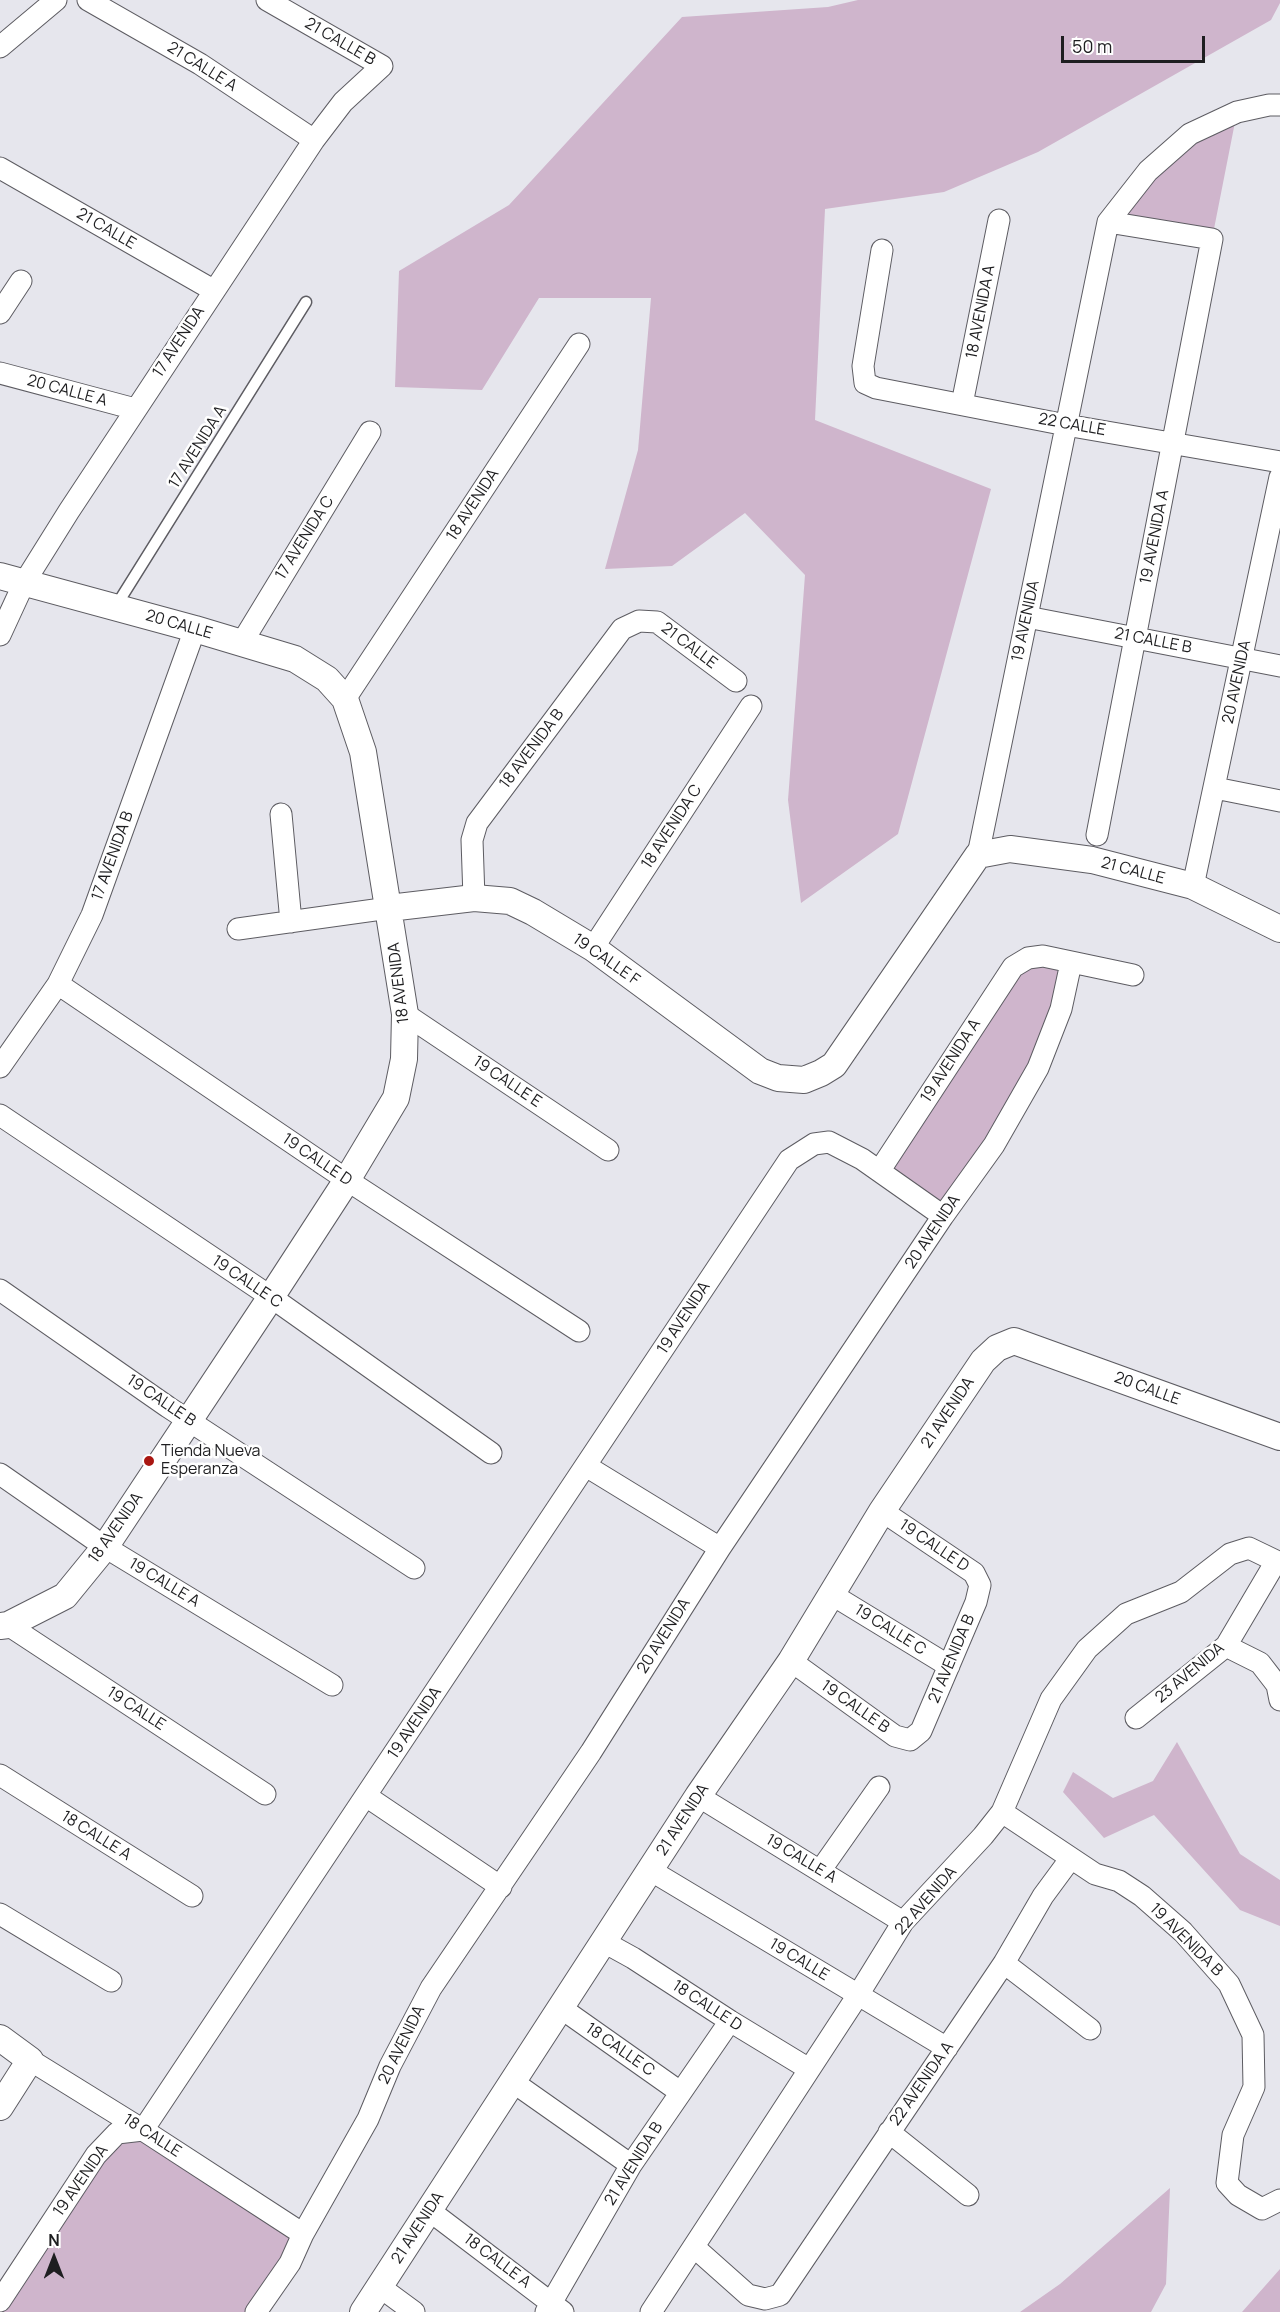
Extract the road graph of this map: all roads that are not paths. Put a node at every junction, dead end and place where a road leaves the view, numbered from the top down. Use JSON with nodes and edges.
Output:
{"nodes":[{"id":1,"x":56,"y":0,"type":"edge"},
{"id":2,"x":88,"y":0,"type":"edge"},
{"id":3,"x":267,"y":0,"type":"edge"},
{"id":4,"x":0,"y":46,"type":"edge"},
{"id":5,"x":382,"y":66,"type":"joint"},
{"id":6,"x":1280,"y":105,"type":"edge"},
{"id":7,"x":314,"y":140,"type":"junction"},
{"id":8,"x":0,"y":168,"type":"edge"},
{"id":9,"x":999,"y":220,"type":"dead end"},
{"id":10,"x":1108,"y":222,"type":"junction"},
{"id":11,"x":882,"y":250,"type":"dead end"},
{"id":12,"x":21,"y":281,"type":"dead end"},
{"id":13,"x":213,"y":290,"type":"junction"},
{"id":14,"x":306,"y":302,"type":"dead end"},
{"id":15,"x":0,"y":313,"type":"edge"},
{"id":16,"x":579,"y":344,"type":"dead end"},
{"id":17,"x":0,"y":373,"type":"edge"},
{"id":18,"x":962,"y":404,"type":"junction"},
{"id":19,"x":135,"y":409,"type":"junction"},
{"id":20,"x":1066,"y":425,"type":"junction"},
{"id":21,"x":370,"y":432,"type":"dead end"},
{"id":22,"x":1173,"y":442,"type":"junction"},
{"id":23,"x":1280,"y":462,"type":"edge"},
{"id":24,"x":1280,"y":477,"type":"edge"},
{"id":25,"x":0,"y":576,"type":"edge"},
{"id":26,"x":24,"y":582,"type":"junction"},
{"id":27,"x":116,"y":607,"type":"junction"},
{"id":28,"x":1027,"y":617,"type":"junction"},
{"id":29,"x":639,"y":621,"type":"joint"},
{"id":30,"x":195,"y":629,"type":"junction"},
{"id":31,"x":0,"y":635,"type":"edge"},
{"id":32,"x":1135,"y":637,"type":"junction"},
{"id":33,"x":241,"y":644,"type":"junction"},
{"id":34,"x":1241,"y":658,"type":"junction"},
{"id":35,"x":1280,"y":666,"type":"edge"},
{"id":36,"x":736,"y":681,"type":"dead end"},
{"id":37,"x":345,"y":699,"type":"junction"},
{"id":38,"x":751,"y":706,"type":"dead end"},
{"id":39,"x":1215,"y":788,"type":"junction"},
{"id":40,"x":1280,"y":801,"type":"edge"},
{"id":41,"x":281,"y":813,"type":"dead end"},
{"id":42,"x":1097,"y":836,"type":"dead end"},
{"id":43,"x":978,"y":855,"type":"junction"},
{"id":44,"x":1193,"y":886,"type":"junction"},
{"id":45,"x":474,"y":898,"type":"junction"},
{"id":46,"x":389,"y":908,"type":"junction"},
{"id":47,"x":291,"y":922,"type":"junction"},
{"id":48,"x":238,"y":929,"type":"dead end"},
{"id":49,"x":1280,"y":929,"type":"edge"},
{"id":50,"x":593,"y":948,"type":"junction"},
{"id":51,"x":1071,"y":963,"type":"junction"},
{"id":52,"x":1133,"y":975,"type":"dead end"},
{"id":53,"x":58,"y":984,"type":"junction"},
{"id":54,"x":405,"y":1014,"type":"junction"},
{"id":55,"x":0,"y":1067,"type":"edge"},
{"id":56,"x":804,"y":1080,"type":"joint"},
{"id":57,"x":0,"y":1115,"type":"edge"},
{"id":58,"x":608,"y":1150,"type":"dead end"},
{"id":59,"x":880,"y":1170,"type":"junction"},
{"id":60,"x":347,"y":1180,"type":"junction"},
{"id":61,"x":943,"y":1216,"type":"junction"},
{"id":62,"x":0,"y":1290,"type":"edge"},
{"id":63,"x":271,"y":1297,"type":"junction"},
{"id":64,"x":579,"y":1331,"type":"dead end"},
{"id":65,"x":1014,"y":1341,"type":"joint"},
{"id":66,"x":188,"y":1420,"type":"junction"},
{"id":67,"x":1280,"y":1437,"type":"edge"},
{"id":68,"x":491,"y":1453,"type":"dead end"},
{"id":69,"x":586,"y":1466,"type":"junction"},
{"id":70,"x":0,"y":1474,"type":"edge"},
{"id":71,"x":882,"y":1511,"type":"junction"},
{"id":72,"x":105,"y":1547,"type":"junction"},
{"id":73,"x":720,"y":1548,"type":"junction"},
{"id":74,"x":1278,"y":1563,"type":"edge"},
{"id":75,"x":414,"y":1568,"type":"dead end"},
{"id":76,"x":980,"y":1586,"type":"joint"},
{"id":77,"x":831,"y":1594,"type":"junction"},
{"id":78,"x":4,"y":1625,"type":"edge"},
{"id":79,"x":1226,"y":1646,"type":"junction"},
{"id":80,"x":790,"y":1661,"type":"junction"},
{"id":81,"x":949,"y":1666,"type":"junction"},
{"id":82,"x":332,"y":1685,"type":"dead end"},
{"id":83,"x":1280,"y":1700,"type":"edge"},
{"id":84,"x":1136,"y":1718,"type":"dead end"},
{"id":85,"x":921,"y":1731,"type":"joint"},
{"id":86,"x":0,"y":1775,"type":"edge"},
{"id":87,"x":879,"y":1787,"type":"dead end"},
{"id":88,"x":265,"y":1794,"type":"dead end"},
{"id":89,"x":366,"y":1796,"type":"junction"},
{"id":90,"x":698,"y":1796,"type":"junction"},
{"id":91,"x":1002,"y":1812,"type":"junction"},
{"id":92,"x":1071,"y":1858,"type":"junction"},
{"id":93,"x":650,"y":1870,"type":"junction"},
{"id":94,"x":820,"y":1871,"type":"junction"},
{"id":95,"x":501,"y":1887,"type":"junction"},
{"id":96,"x":192,"y":1896,"type":"dead end"},
{"id":97,"x":0,"y":1914,"type":"edge"},
{"id":98,"x":903,"y":1922,"type":"junction"},
{"id":99,"x":604,"y":1942,"type":"junction"},
{"id":100,"x":1004,"y":1963,"type":"junction"},
{"id":101,"x":111,"y":1982,"type":"dead end"},
{"id":102,"x":858,"y":1995,"type":"junction"},
{"id":103,"x":561,"y":2008,"type":"junction"},
{"id":104,"x":730,"y":2021,"type":"junction"},
{"id":105,"x":1090,"y":2029,"type":"dead end"},
{"id":106,"x":0,"y":2038,"type":"edge"},
{"id":107,"x":947,"y":2048,"type":"junction"},
{"id":108,"x":30,"y":2061,"type":"junction"},
{"id":109,"x":809,"y":2069,"type":"junction"},
{"id":110,"x":513,"y":2082,"type":"junction"},
{"id":111,"x":680,"y":2092,"type":"junction"},
{"id":112,"x":0,"y":2107,"type":"edge"},
{"id":113,"x":143,"y":2130,"type":"junction"},
{"id":114,"x":889,"y":2132,"type":"junction"},
{"id":115,"x":632,"y":2165,"type":"junction"},
{"id":116,"x":968,"y":2195,"type":"dead end"},
{"id":117,"x":1280,"y":2200,"type":"edge"},
{"id":118,"x":430,"y":2211,"type":"junction"},
{"id":119,"x":303,"y":2234,"type":"junction"},
{"id":120,"x":694,"y":2247,"type":"junction"},
{"id":121,"x":380,"y":2287,"type":"junction"},
{"id":122,"x":0,"y":2301,"type":"edge"},
{"id":123,"x":553,"y":2309,"type":"edge"},
{"id":124,"x":256,"y":2312,"type":"edge"},
{"id":125,"x":363,"y":2312,"type":"edge"},
{"id":126,"x":414,"y":2312,"type":"edge"},
{"id":127,"x":651,"y":2312,"type":"edge"}],
"edges":[{"from":1,"to":4,"type":"street"},
{"from":2,"to":7,"type":"street","name":"21 CALLE A"},
{"from":3,"to":5,"type":"street","name":"21 CALLE B"},
{"from":5,"to":7,"type":"street","name":"17 AVENIDA"},
{"from":6,"to":10,"type":"street","name":"19 AVENIDA"},
{"from":7,"to":13,"type":"street","name":"17 AVENIDA"},
{"from":8,"to":13,"type":"street","name":"21 CALLE"},
{"from":9,"to":18,"type":"street","name":"18 AVENIDA A"},
{"from":10,"to":20,"type":"street","name":"19 AVENIDA"},
{"from":10,"to":22,"type":"street","name":"19 AVENIDA A"},
{"from":11,"to":18,"type":"street","name":"22 CALLE"},
{"from":12,"to":15,"type":"street"},
{"from":13,"to":19,"type":"street","name":"17 AVENIDA"},
{"from":14,"to":27,"type":"lane","name":"17 AVENIDA A"},
{"from":16,"to":37,"type":"street","name":"18 AVENIDA"},
{"from":17,"to":19,"type":"street","name":"20 CALLE A"},
{"from":18,"to":20,"type":"street","name":"22 CALLE"},
{"from":19,"to":26,"type":"street","name":"17 AVENIDA"},
{"from":20,"to":22,"type":"street","name":"22 CALLE"},
{"from":20,"to":28,"type":"street","name":"19 AVENIDA"},
{"from":21,"to":33,"type":"street","name":"17 AVENIDA C"},
{"from":22,"to":23,"type":"street","name":"22 CALLE"},
{"from":22,"to":32,"type":"street","name":"19 AVENIDA A"},
{"from":24,"to":34,"type":"street","name":"20 AVENIDA"},
{"from":25,"to":26,"type":"street","name":"20 CALLE"},
{"from":26,"to":27,"type":"street","name":"20 CALLE"},
{"from":26,"to":31,"type":"street","name":"17 AVENIDA"},
{"from":27,"to":30,"type":"street","name":"20 CALLE"},
{"from":28,"to":32,"type":"street","name":"21 CALLE B"},
{"from":28,"to":43,"type":"street","name":"19 AVENIDA"},
{"from":29,"to":36,"type":"street","name":"21 CALLE"},
{"from":29,"to":45,"type":"street","name":"18 AVENIDA B"},
{"from":30,"to":33,"type":"street","name":"20 CALLE"},
{"from":30,"to":53,"type":"street","name":"17 AVENIDA B"},
{"from":32,"to":34,"type":"street","name":"21 CALLE B"},
{"from":32,"to":42,"type":"street","name":"19 AVENIDA A"},
{"from":33,"to":37,"type":"street","name":"20 CALLE"},
{"from":34,"to":35,"type":"street","name":"21 CALLE B"},
{"from":34,"to":39,"type":"street","name":"20 AVENIDA"},
{"from":37,"to":46,"type":"street","name":"18 AVENIDA"},
{"from":38,"to":50,"type":"street","name":"18 AVENIDA C"},
{"from":39,"to":40,"type":"street"},
{"from":39,"to":44,"type":"street","name":"20 AVENIDA"},
{"from":41,"to":47,"type":"street"},
{"from":43,"to":44,"type":"street","name":"21 CALLE"},
{"from":43,"to":56,"type":"street","name":"19 AVENIDA"},
{"from":44,"to":49,"type":"street","name":"21 CALLE"},
{"from":45,"to":46,"type":"street","name":"19 CALLE F"},
{"from":45,"to":50,"type":"street","name":"19 CALLE F"},
{"from":46,"to":47,"type":"street"},
{"from":46,"to":54,"type":"street","name":"18 AVENIDA"},
{"from":47,"to":48,"type":"street"},
{"from":50,"to":56,"type":"street","name":"19 CALLE F"},
{"from":51,"to":52,"type":"street"},
{"from":51,"to":59,"type":"street","name":"19 AVENIDA A"},
{"from":51,"to":61,"type":"street","name":"20 AVENIDA"},
{"from":53,"to":55,"type":"street","name":"17 AVENIDA B"},
{"from":53,"to":60,"type":"street","name":"19 CALLE D"},
{"from":54,"to":58,"type":"street","name":"19 CALLE E"},
{"from":54,"to":60,"type":"street","name":"18 AVENIDA"},
{"from":57,"to":63,"type":"street","name":"19 CALLE C"},
{"from":59,"to":61,"type":"street"},
{"from":59,"to":69,"type":"street","name":"19 AVENIDA"},
{"from":60,"to":63,"type":"street","name":"18 AVENIDA"},
{"from":60,"to":64,"type":"street","name":"19 CALLE D"},
{"from":61,"to":73,"type":"street","name":"20 AVENIDA"},
{"from":62,"to":66,"type":"street","name":"19 CALLE B"},
{"from":63,"to":66,"type":"street","name":"18 AVENIDA"},
{"from":63,"to":68,"type":"street","name":"19 CALLE C"},
{"from":65,"to":67,"type":"street","name":"20 CALLE"},
{"from":65,"to":71,"type":"street","name":"21 AVENIDA"},
{"from":66,"to":72,"type":"street","name":"18 AVENIDA"},
{"from":66,"to":75,"type":"street","name":"19 CALLE B"},
{"from":69,"to":73,"type":"street"},
{"from":69,"to":89,"type":"street","name":"19 AVENIDA"},
{"from":70,"to":72,"type":"street","name":"19 CALLE A"},
{"from":71,"to":76,"type":"street","name":"19 CALLE D"},
{"from":71,"to":77,"type":"street","name":"21 AVENIDA"},
{"from":72,"to":78,"type":"street","name":"18 AVENIDA"},
{"from":72,"to":82,"type":"street","name":"19 CALLE A"},
{"from":73,"to":95,"type":"street","name":"20 AVENIDA"},
{"from":74,"to":79,"type":"street","name":"23 AVENIDA"},
{"from":74,"to":91,"type":"street","name":"22 AVENIDA"},
{"from":76,"to":81,"type":"street","name":"21 AVENIDA B"},
{"from":77,"to":80,"type":"street","name":"21 AVENIDA"},
{"from":77,"to":81,"type":"street","name":"19 CALLE C"},
{"from":78,"to":88,"type":"street","name":"19 CALLE"},
{"from":79,"to":83,"type":"street"},
{"from":79,"to":84,"type":"street","name":"23 AVENIDA"},
{"from":80,"to":85,"type":"street","name":"19 CALLE B"},
{"from":80,"to":90,"type":"street","name":"21 AVENIDA"},
{"from":81,"to":85,"type":"street","name":"21 AVENIDA B"},
{"from":86,"to":96,"type":"street","name":"18 CALLE A"},
{"from":87,"to":94,"type":"street"},
{"from":89,"to":95,"type":"street"},
{"from":89,"to":113,"type":"street","name":"19 AVENIDA"},
{"from":90,"to":93,"type":"street","name":"21 AVENIDA"},
{"from":90,"to":94,"type":"street","name":"19 CALLE A"},
{"from":91,"to":92,"type":"street","name":"19 AVENIDA B"},
{"from":91,"to":98,"type":"street","name":"22 AVENIDA"},
{"from":92,"to":100,"type":"street","name":"22 AVENIDA A"},
{"from":92,"to":117,"type":"street","name":"19 AVENIDA B"},
{"from":93,"to":99,"type":"street","name":"21 AVENIDA"},
{"from":93,"to":102,"type":"street","name":"19 CALLE"},
{"from":94,"to":98,"type":"street","name":"19 CALLE A"},
{"from":95,"to":119,"type":"street","name":"20 AVENIDA"},
{"from":97,"to":101,"type":"street"},
{"from":98,"to":102,"type":"street","name":"22 AVENIDA"},
{"from":99,"to":103,"type":"street","name":"21 AVENIDA"},
{"from":99,"to":104,"type":"street","name":"18 CALLE D"},
{"from":100,"to":105,"type":"street"},
{"from":100,"to":107,"type":"street","name":"22 AVENIDA A"},
{"from":102,"to":107,"type":"street","name":"19 CALLE"},
{"from":102,"to":109,"type":"street","name":"22 AVENIDA"},
{"from":103,"to":110,"type":"street","name":"21 AVENIDA"},
{"from":103,"to":111,"type":"street","name":"18 CALLE C"},
{"from":104,"to":109,"type":"street","name":"18 CALLE D"},
{"from":104,"to":111,"type":"street","name":"21 AVENIDA B"},
{"from":106,"to":108,"type":"street","name":"18 CALLE"},
{"from":107,"to":114,"type":"street","name":"22 AVENIDA A"},
{"from":108,"to":112,"type":"street"},
{"from":108,"to":113,"type":"street","name":"18 CALLE"},
{"from":109,"to":120,"type":"street","name":"22 AVENIDA"},
{"from":110,"to":115,"type":"street"},
{"from":110,"to":118,"type":"street","name":"21 AVENIDA"},
{"from":111,"to":115,"type":"street","name":"21 AVENIDA B"},
{"from":113,"to":119,"type":"street","name":"18 CALLE"},
{"from":113,"to":122,"type":"street","name":"19 AVENIDA"},
{"from":114,"to":116,"type":"street"},
{"from":114,"to":120,"type":"street","name":"22 AVENIDA A"},
{"from":115,"to":123,"type":"street","name":"21 AVENIDA B"},
{"from":118,"to":121,"type":"street","name":"21 AVENIDA"},
{"from":118,"to":123,"type":"street","name":"18 CALLE A"},
{"from":119,"to":124,"type":"street","name":"20 AVENIDA"},
{"from":120,"to":127,"type":"street","name":"22 AVENIDA"},
{"from":121,"to":125,"type":"street","name":"21 AVENIDA"},
{"from":121,"to":126,"type":"street"}]}
